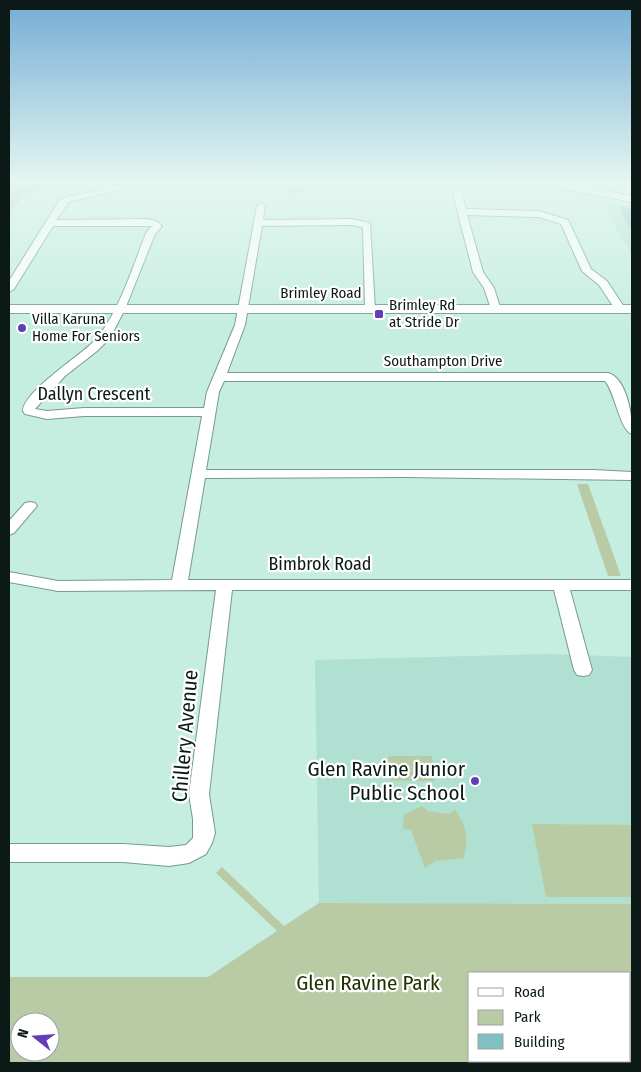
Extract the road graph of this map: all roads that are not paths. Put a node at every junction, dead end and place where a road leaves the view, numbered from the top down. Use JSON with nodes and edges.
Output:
{"nodes":[{"id":1,"x":44,"y":232,"type":"edge"},
{"id":2,"x":152,"y":232,"type":"edge"},
{"id":3,"x":257,"y":232,"type":"edge"},
{"id":4,"x":367,"y":232,"type":"edge"},
{"id":5,"x":467,"y":232,"type":"edge"},
{"id":6,"x":570,"y":232,"type":"edge"},
{"id":7,"x":9,"y":289,"type":"edge"},
{"id":8,"x":9,"y":309,"type":"edge"},
{"id":9,"x":120,"y":309,"type":"junction"},
{"id":10,"x":243,"y":309,"type":"junction"},
{"id":11,"x":370,"y":309,"type":"junction"},
{"id":12,"x":626,"y":309,"type":"edge"},
{"id":13,"x":496,"y":310,"type":"junction"},
{"id":14,"x":219,"y":377,"type":"junction"},
{"id":15,"x":209,"y":412,"type":"junction"},
{"id":16,"x":632,"y":430,"type":"edge"},
{"id":17,"x":199,"y":474,"type":"junction"},
{"id":18,"x":632,"y":476,"type":"edge"},
{"id":19,"x":30,"y":506,"type":"dead end"},
{"id":20,"x":9,"y":530,"type":"edge"},
{"id":21,"x":9,"y":576,"type":"edge"},
{"id":22,"x":180,"y":585,"type":"junction"},
{"id":23,"x":225,"y":585,"type":"junction"},
{"id":24,"x":561,"y":586,"type":"junction"},
{"id":25,"x":632,"y":586,"type":"edge"},
{"id":26,"x":582,"y":670,"type":"dead end"},
{"id":27,"x":9,"y":853,"type":"edge"}],
"edges":[{"from":1,"to":7,"type":"street"},
{"from":2,"to":9,"type":"street"},
{"from":3,"to":10,"type":"street"},
{"from":4,"to":11,"type":"street"},
{"from":5,"to":13,"type":"street"},
{"from":6,"to":12,"type":"street"},
{"from":8,"to":9,"type":"main road","name":"Brimley Road"},
{"from":9,"to":10,"type":"main road","name":"Brimley Road"},
{"from":9,"to":15,"type":"street","name":"Dallyn Crescent"},
{"from":10,"to":11,"type":"main road","name":"Brimley Road"},
{"from":10,"to":14,"type":"street"},
{"from":11,"to":13,"type":"main road","name":"Brimley Road"},
{"from":12,"to":13,"type":"main road","name":"Brimley Road"},
{"from":14,"to":15,"type":"street"},
{"from":14,"to":16,"type":"street","name":"Southampton Drive"},
{"from":15,"to":17,"type":"street"},
{"from":17,"to":18,"type":"street"},
{"from":17,"to":22,"type":"street"},
{"from":19,"to":20,"type":"street"},
{"from":21,"to":22,"type":"street","name":"Bimbrok Road"},
{"from":22,"to":23,"type":"street","name":"Bimbrok Road"},
{"from":23,"to":24,"type":"street","name":"Bimbrok Road"},
{"from":23,"to":27,"type":"street","name":"Chillery Avenue"},
{"from":24,"to":25,"type":"street","name":"Bimbrok Road"},
{"from":24,"to":26,"type":"street"}]}
